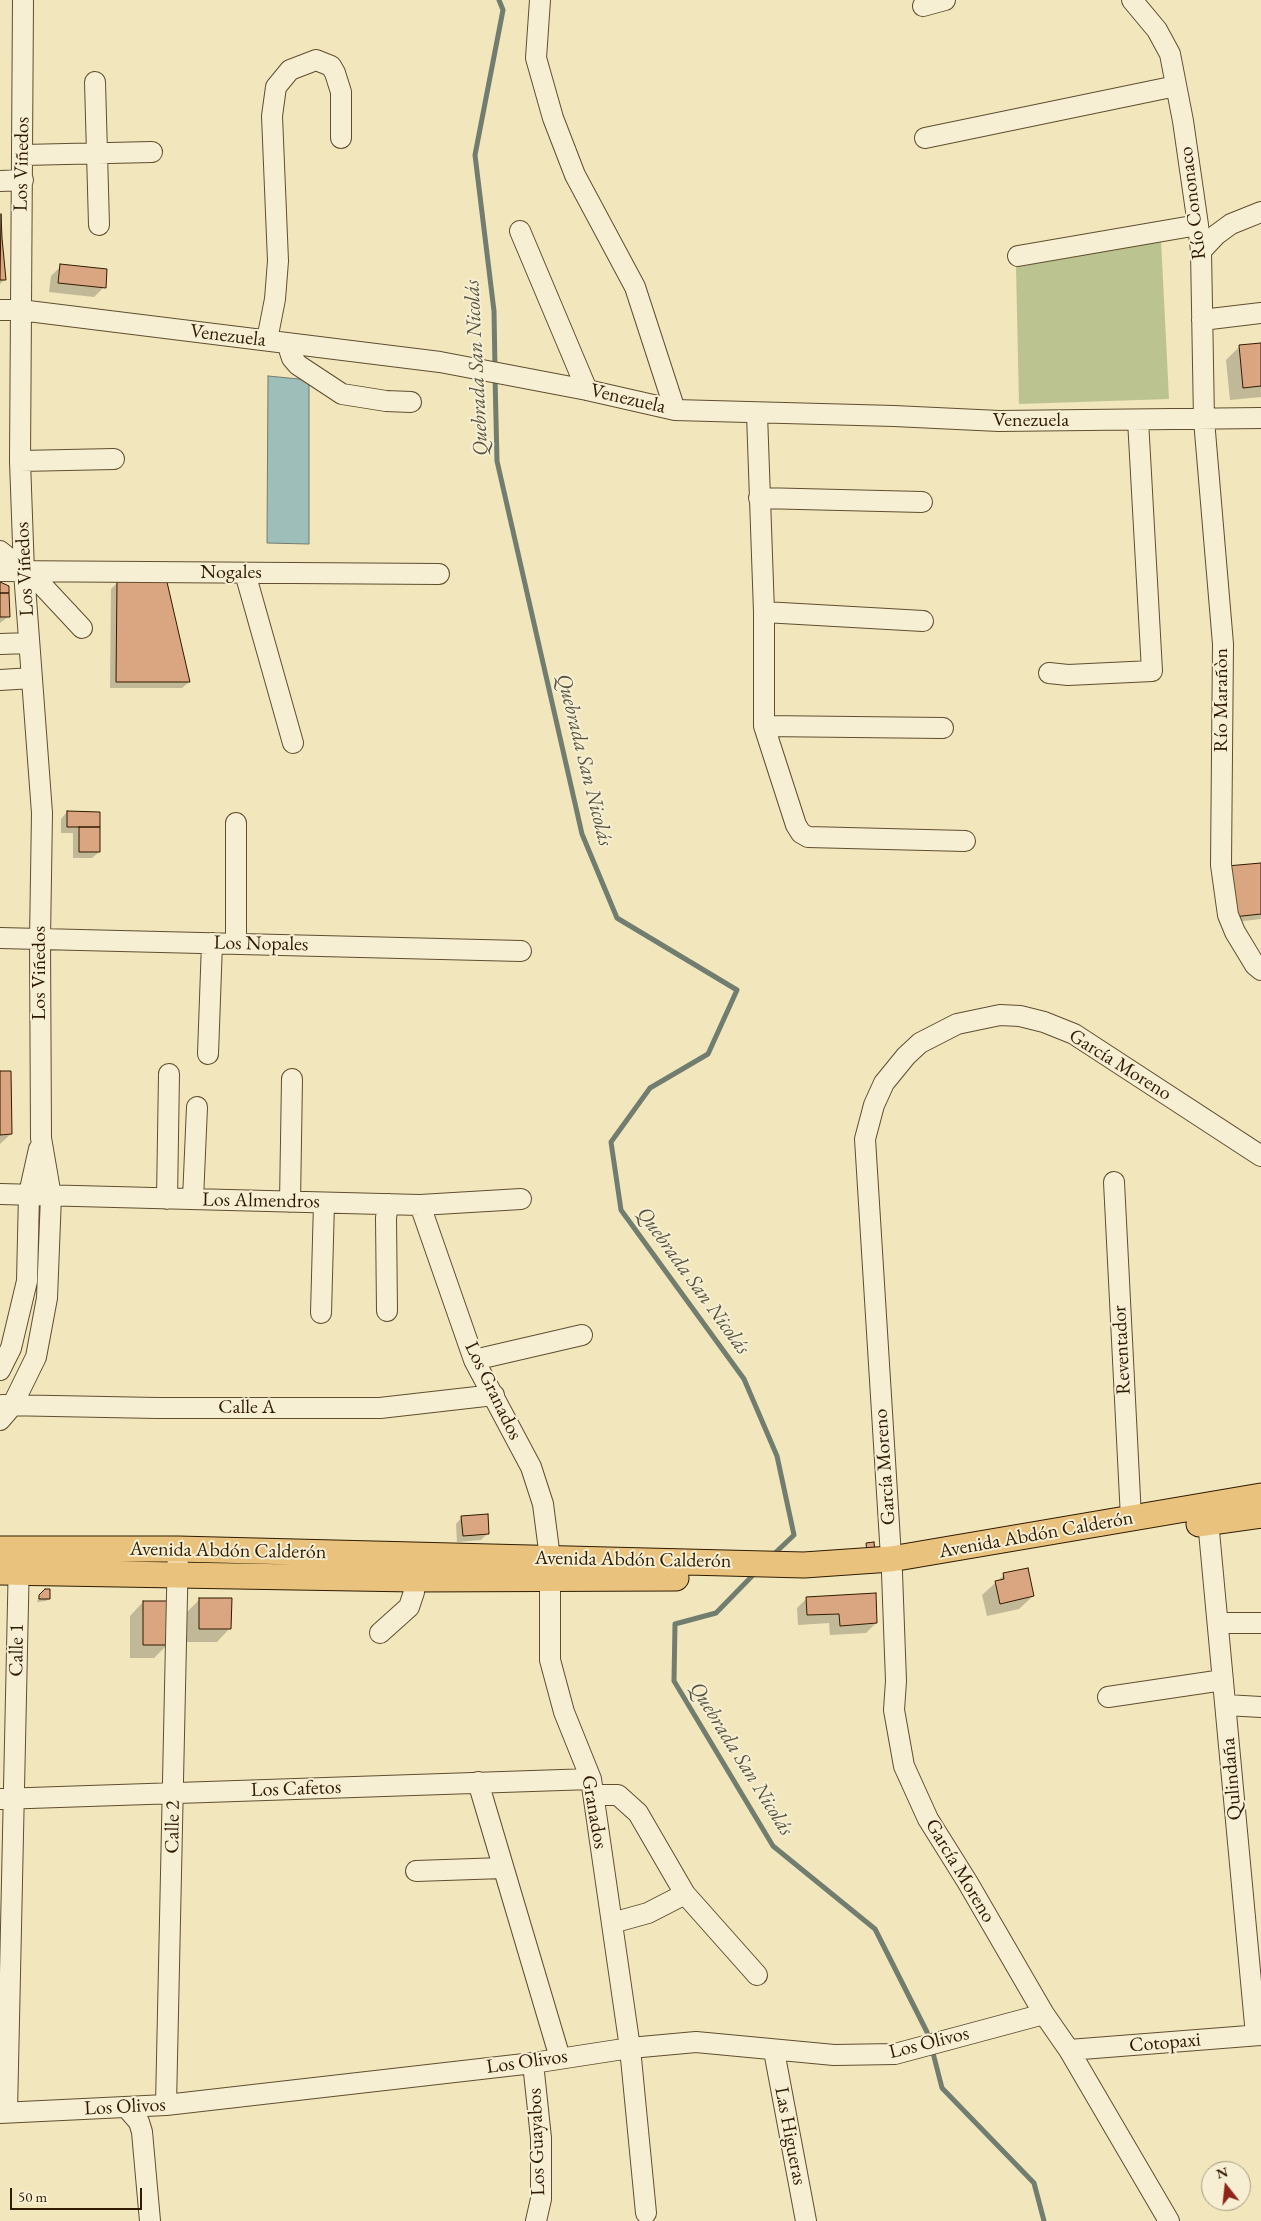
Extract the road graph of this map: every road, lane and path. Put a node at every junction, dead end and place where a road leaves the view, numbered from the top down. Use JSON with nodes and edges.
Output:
{"nodes":[{"id":1,"x":22,"y":0,"type":"edge"},
{"id":2,"x":540,"y":0,"type":"edge"},
{"id":3,"x":945,"y":0,"type":"edge"},
{"id":4,"x":1132,"y":0,"type":"edge"},
{"id":5,"x":923,"y":6,"type":"dead end"},
{"id":6,"x":95,"y":82,"type":"dead end"},
{"id":7,"x":1176,"y":86,"type":"junction"},
{"id":8,"x":341,"y":138,"type":"dead end"},
{"id":9,"x":925,"y":138,"type":"dead end"},
{"id":10,"x":152,"y":152,"type":"dead end"},
{"id":11,"x":96,"y":153,"type":"junction"},
{"id":12,"x":23,"y":155,"type":"junction"},
{"id":13,"x":22,"y":180,"type":"junction"},
{"id":14,"x":0,"y":181,"type":"edge"},
{"id":15,"x":1261,"y":212,"type":"edge"},
{"id":16,"x":98,"y":225,"type":"dead end"},
{"id":17,"x":1198,"y":225,"type":"junction"},
{"id":18,"x":520,"y":231,"type":"dead end"},
{"id":19,"x":1201,"y":251,"type":"junction"},
{"id":20,"x":1018,"y":256,"type":"dead end"},
{"id":21,"x":0,"y":310,"type":"edge"},
{"id":22,"x":20,"y":310,"type":"junction"},
{"id":23,"x":1261,"y":312,"type":"edge"},
{"id":24,"x":1202,"y":320,"type":"junction"},
{"id":25,"x":267,"y":340,"type":"junction"},
{"id":26,"x":288,"y":343,"type":"junction"},
{"id":27,"x":587,"y":390,"type":"junction"},
{"id":28,"x":411,"y":402,"type":"dead end"},
{"id":29,"x":675,"y":410,"type":"junction"},
{"id":30,"x":757,"y":414,"type":"junction"},
{"id":31,"x":1261,"y":418,"type":"edge"},
{"id":32,"x":1138,"y":420,"type":"junction"},
{"id":33,"x":1204,"y":420,"type":"junction"},
{"id":34,"x":114,"y":460,"type":"dead end"},
{"id":35,"x":20,"y":462,"type":"junction"},
{"id":36,"x":759,"y":498,"type":"junction"},
{"id":37,"x":922,"y":502,"type":"dead end"},
{"id":38,"x":0,"y":551,"type":"edge"},
{"id":39,"x":0,"y":572,"type":"edge"},
{"id":40,"x":24,"y":572,"type":"junction"},
{"id":41,"x":244,"y":573,"type":"junction"},
{"id":42,"x":439,"y":574,"type":"dead end"},
{"id":43,"x":764,"y":612,"type":"junction"},
{"id":44,"x":923,"y":621,"type":"dead end"},
{"id":45,"x":82,"y":628,"type":"dead end"},
{"id":46,"x":30,"y":643,"type":"junction"},
{"id":47,"x":0,"y":644,"type":"edge"},
{"id":48,"x":1049,"y":673,"type":"dead end"},
{"id":49,"x":32,"y":678,"type":"junction"},
{"id":50,"x":0,"y":680,"type":"edge"},
{"id":51,"x":764,"y":726,"type":"junction"},
{"id":52,"x":943,"y":728,"type":"dead end"},
{"id":53,"x":293,"y":743,"type":"dead end"},
{"id":54,"x":236,"y":823,"type":"dead end"},
{"id":55,"x":965,"y":841,"type":"dead end"},
{"id":56,"x":0,"y":938,"type":"edge"},
{"id":57,"x":40,"y":939,"type":"junction"},
{"id":58,"x":212,"y":943,"type":"junction"},
{"id":59,"x":236,"y":943,"type":"junction"},
{"id":60,"x":521,"y":950,"type":"dead end"},
{"id":61,"x":1261,"y":970,"type":"edge"},
{"id":62,"x":208,"y":1054,"type":"dead end"},
{"id":63,"x":169,"y":1074,"type":"dead end"},
{"id":64,"x":292,"y":1079,"type":"dead end"},
{"id":65,"x":197,"y":1107,"type":"dead end"},
{"id":66,"x":41,"y":1138,"type":"junction"},
{"id":67,"x":1261,"y":1156,"type":"edge"},
{"id":68,"x":1114,"y":1182,"type":"dead end"},
{"id":69,"x":0,"y":1194,"type":"edge"},
{"id":70,"x":29,"y":1194,"type":"junction"},
{"id":71,"x":51,"y":1196,"type":"junction"},
{"id":72,"x":168,"y":1198,"type":"junction"},
{"id":73,"x":193,"y":1199,"type":"junction"},
{"id":74,"x":521,"y":1199,"type":"dead end"},
{"id":75,"x":290,"y":1202,"type":"junction"},
{"id":76,"x":324,"y":1202,"type":"junction"},
{"id":77,"x":388,"y":1204,"type":"junction"},
{"id":78,"x":420,"y":1205,"type":"junction"},
{"id":79,"x":387,"y":1312,"type":"dead end"},
{"id":80,"x":321,"y":1313,"type":"dead end"},
{"id":81,"x":582,"y":1335,"type":"dead end"},
{"id":82,"x":474,"y":1360,"type":"junction"},
{"id":83,"x":0,"y":1370,"type":"edge"},
{"id":84,"x":494,"y":1395,"type":"junction"},
{"id":85,"x":4,"y":1411,"type":"edge"},
{"id":86,"x":1261,"y":1496,"type":"edge"},
{"id":87,"x":1207,"y":1514,"type":"junction"},
{"id":88,"x":1261,"y":1515,"type":"edge"},
{"id":89,"x":1131,"y":1518,"type":"junction"},
{"id":90,"x":178,"y":1549,"type":"junction"},
{"id":91,"x":9,"y":1560,"type":"edge"},
{"id":92,"x":892,"y":1566,"type":"junction"},
{"id":93,"x":550,"y":1569,"type":"junction"},
{"id":94,"x":177,"y":1575,"type":"junction"},
{"id":95,"x":413,"y":1580,"type":"junction"},
{"id":96,"x":1218,"y":1623,"type":"junction"},
{"id":97,"x":1261,"y":1623,"type":"edge"},
{"id":98,"x":380,"y":1633,"type":"dead end"},
{"id":99,"x":1223,"y":1680,"type":"junction"},
{"id":100,"x":1108,"y":1697,"type":"dead end"},
{"id":101,"x":1226,"y":1705,"type":"junction"},
{"id":102,"x":1261,"y":1707,"type":"edge"},
{"id":103,"x":478,"y":1782,"type":"junction"},
{"id":104,"x":593,"y":1787,"type":"junction"},
{"id":105,"x":174,"y":1794,"type":"junction"},
{"id":106,"x":7,"y":1799,"type":"edge"},
{"id":107,"x":503,"y":1868,"type":"junction"},
{"id":108,"x":416,"y":1871,"type":"dead end"},
{"id":109,"x":685,"y":1894,"type":"junction"},
{"id":110,"x":612,"y":1922,"type":"junction"},
{"id":111,"x":757,"y":1976,"type":"dead end"},
{"id":112,"x":1044,"y":2014,"type":"junction"},
{"id":113,"x":1259,"y":2035,"type":"edge"},
{"id":114,"x":630,"y":2048,"type":"junction"},
{"id":115,"x":1069,"y":2050,"type":"junction"},
{"id":116,"x":774,"y":2051,"type":"junction"},
{"id":117,"x":560,"y":2058,"type":"junction"},
{"id":118,"x":533,"y":2063,"type":"junction"},
{"id":119,"x":166,"y":2105,"type":"junction"},
{"id":120,"x":126,"y":2107,"type":"junction"},
{"id":121,"x":3,"y":2113,"type":"edge"},
{"id":122,"x":646,"y":2213,"type":"dead end"},
{"id":123,"x":150,"y":2221,"type":"edge"},
{"id":124,"x":536,"y":2221,"type":"edge"},
{"id":125,"x":806,"y":2221,"type":"edge"},
{"id":126,"x":1169,"y":2221,"type":"edge"}],
"edges":[{"from":1,"to":12,"type":"street","name":"Los Viñedos"},
{"from":2,"to":29,"type":"street"},
{"from":3,"to":5,"type":"street"},
{"from":4,"to":7,"type":"street","name":"Río Cononaco"},
{"from":6,"to":11,"type":"street"},
{"from":7,"to":9,"type":"street"},
{"from":7,"to":17,"type":"street","name":"Río Cononaco"},
{"from":8,"to":25,"type":"street"},
{"from":10,"to":11,"type":"street"},
{"from":11,"to":12,"type":"street"},
{"from":11,"to":16,"type":"street"},
{"from":12,"to":13,"type":"street","name":"Los Viñedos"},
{"from":13,"to":14,"type":"street"},
{"from":13,"to":22,"type":"street","name":"Los Viñedos"},
{"from":15,"to":19,"type":"street"},
{"from":17,"to":19,"type":"street","name":"Río Cononaco"},
{"from":17,"to":20,"type":"street"},
{"from":18,"to":27,"type":"street"},
{"from":19,"to":24,"type":"street","name":"Río Cononaco"},
{"from":21,"to":22,"type":"street","name":"Venezuela"},
{"from":22,"to":25,"type":"street","name":"Venezuela"},
{"from":22,"to":35,"type":"street","name":"Los Viñedos"},
{"from":23,"to":24,"type":"street"},
{"from":24,"to":33,"type":"street","name":"Río Cononaco"},
{"from":25,"to":26,"type":"street","name":"Venezuela"},
{"from":26,"to":27,"type":"street","name":"Venezuela"},
{"from":26,"to":28,"type":"street"},
{"from":27,"to":29,"type":"street","name":"Venezuela"},
{"from":29,"to":30,"type":"street","name":"Venezuela"},
{"from":30,"to":32,"type":"street","name":"Venezuela"},
{"from":30,"to":36,"type":"street"},
{"from":31,"to":33,"type":"street","name":"Venezuela"},
{"from":32,"to":33,"type":"street","name":"Venezuela"},
{"from":32,"to":48,"type":"street"},
{"from":33,"to":61,"type":"street","name":"Río Marañòn"},
{"from":34,"to":35,"type":"street"},
{"from":35,"to":40,"type":"street","name":"Los Viñedos"},
{"from":36,"to":37,"type":"street"},
{"from":36,"to":43,"type":"street"},
{"from":38,"to":40,"type":"street"},
{"from":39,"to":40,"type":"street","name":"Nogales"},
{"from":40,"to":41,"type":"street","name":"Nogales"},
{"from":40,"to":45,"type":"street"},
{"from":40,"to":46,"type":"street","name":"Los Viñedos"},
{"from":41,"to":42,"type":"street","name":"Nogales"},
{"from":41,"to":53,"type":"street"},
{"from":43,"to":44,"type":"street"},
{"from":43,"to":51,"type":"street"},
{"from":46,"to":47,"type":"street"},
{"from":46,"to":49,"type":"street","name":"Los Viñedos"},
{"from":49,"to":50,"type":"street"},
{"from":49,"to":57,"type":"street","name":"Los Viñedos"},
{"from":51,"to":52,"type":"street"},
{"from":51,"to":55,"type":"street"},
{"from":54,"to":59,"type":"street"},
{"from":56,"to":57,"type":"street","name":"Los Nopales"},
{"from":57,"to":58,"type":"street","name":"Los Nopales"},
{"from":57,"to":66,"type":"street","name":"Los Viñedos"},
{"from":58,"to":59,"type":"street","name":"Los Nopales"},
{"from":58,"to":62,"type":"street"},
{"from":59,"to":60,"type":"street","name":"Los Nopales"},
{"from":63,"to":72,"type":"street"},
{"from":64,"to":75,"type":"street"},
{"from":65,"to":73,"type":"street"},
{"from":66,"to":70,"type":"street","name":"Los Viñedos"},
{"from":66,"to":71,"type":"street","name":"Los Viñedos"},
{"from":67,"to":92,"type":"street","name":"García Moreno"},
{"from":68,"to":89,"type":"street","name":"Reventador"},
{"from":69,"to":70,"type":"street","name":"Los Almendros"},
{"from":70,"to":71,"type":"street","name":"Los Almendros"},
{"from":70,"to":83,"type":"street","name":"Los Viñedos"},
{"from":71,"to":72,"type":"street","name":"Los Almendros"},
{"from":71,"to":85,"type":"street","name":"Los Viñedos"},
{"from":72,"to":73,"type":"street","name":"Los Almendros"},
{"from":73,"to":75,"type":"street","name":"Los Almendros"},
{"from":74,"to":78,"type":"street","name":"Los Almendros"},
{"from":75,"to":76,"type":"street","name":"Los Almendros"},
{"from":76,"to":77,"type":"street","name":"Los Almendros"},
{"from":76,"to":80,"type":"street"},
{"from":77,"to":78,"type":"street","name":"Los Almendros"},
{"from":77,"to":79,"type":"street"},
{"from":78,"to":82,"type":"street","name":"Los Granados"},
{"from":81,"to":82,"type":"street"},
{"from":82,"to":84,"type":"street","name":"Los Granados"},
{"from":84,"to":85,"type":"street","name":"Calle A"},
{"from":84,"to":93,"type":"street","name":"Los Granados"},
{"from":86,"to":87,"type":"main road","name":"Avenida Abdón Calderón"},
{"from":87,"to":88,"type":"main road","name":"Avenida Abdón Calderón"},
{"from":87,"to":89,"type":"main road","name":"Avenida Abdón Calderón"},
{"from":87,"to":92,"type":"main road","name":"Avenida Abdón Calderón"},
{"from":87,"to":96,"type":"street","name":"Qulindaña"},
{"from":89,"to":92,"type":"main road","name":"Avenida Abdón Calderón"},
{"from":90,"to":91,"type":"main road","name":"Avenida Abdón Calderón"},
{"from":90,"to":93,"type":"main road","name":"Avenida Abdón Calderón"},
{"from":90,"to":94,"type":"street","name":"Calle 2"},
{"from":91,"to":94,"type":"main road","name":"Avenida Abdón Calderón"},
{"from":91,"to":106,"type":"street","name":"Calle 1"},
{"from":92,"to":93,"type":"main road","name":"Avenida Abdón Calderón"},
{"from":92,"to":112,"type":"street","name":"García Moreno"},
{"from":93,"to":95,"type":"main road","name":"Avenida Abdón Calderón"},
{"from":93,"to":104,"type":"street","name":"Granados"},
{"from":94,"to":95,"type":"main road","name":"Avenida Abdón Calderón"},
{"from":94,"to":105,"type":"street","name":"Calle 2"},
{"from":95,"to":98,"type":"street"},
{"from":96,"to":97,"type":"street"},
{"from":96,"to":99,"type":"street","name":"Qulindaña"},
{"from":99,"to":100,"type":"street"},
{"from":99,"to":101,"type":"street","name":"Qulindaña"},
{"from":101,"to":102,"type":"street"},
{"from":101,"to":113,"type":"street","name":"Qulindaña"},
{"from":103,"to":104,"type":"street","name":"Los Cafetos"},
{"from":103,"to":105,"type":"street","name":"Los Cafetos"},
{"from":103,"to":107,"type":"street"},
{"from":104,"to":109,"type":"street","name":"Los Cafetos"},
{"from":104,"to":110,"type":"street","name":"Granados"},
{"from":105,"to":106,"type":"street","name":"Los Cafetos"},
{"from":105,"to":119,"type":"street","name":"Calle 2"},
{"from":106,"to":121,"type":"street","name":"Calle 1"},
{"from":107,"to":108,"type":"street"},
{"from":107,"to":117,"type":"street"},
{"from":109,"to":110,"type":"street"},
{"from":109,"to":111,"type":"street","name":"Los Cafetos"},
{"from":110,"to":114,"type":"street","name":"Granados"},
{"from":112,"to":115,"type":"street","name":"García Moreno"},
{"from":112,"to":116,"type":"street","name":"Los Olivos"},
{"from":113,"to":115,"type":"street","name":"Cotopaxi"},
{"from":114,"to":116,"type":"street","name":"Los Olivos"},
{"from":114,"to":117,"type":"street","name":"Los Olivos"},
{"from":114,"to":122,"type":"street","name":"Granados"},
{"from":115,"to":126,"type":"street","name":"García Moreno"},
{"from":116,"to":125,"type":"street","name":"Las Higueras"},
{"from":117,"to":118,"type":"street","name":"Los Olivos"},
{"from":118,"to":119,"type":"street","name":"Los Olivos"},
{"from":118,"to":124,"type":"street","name":"Los Guayabos"},
{"from":119,"to":120,"type":"street","name":"Los Olivos"},
{"from":120,"to":121,"type":"street","name":"Los Olivos"},
{"from":120,"to":123,"type":"street"}]}
